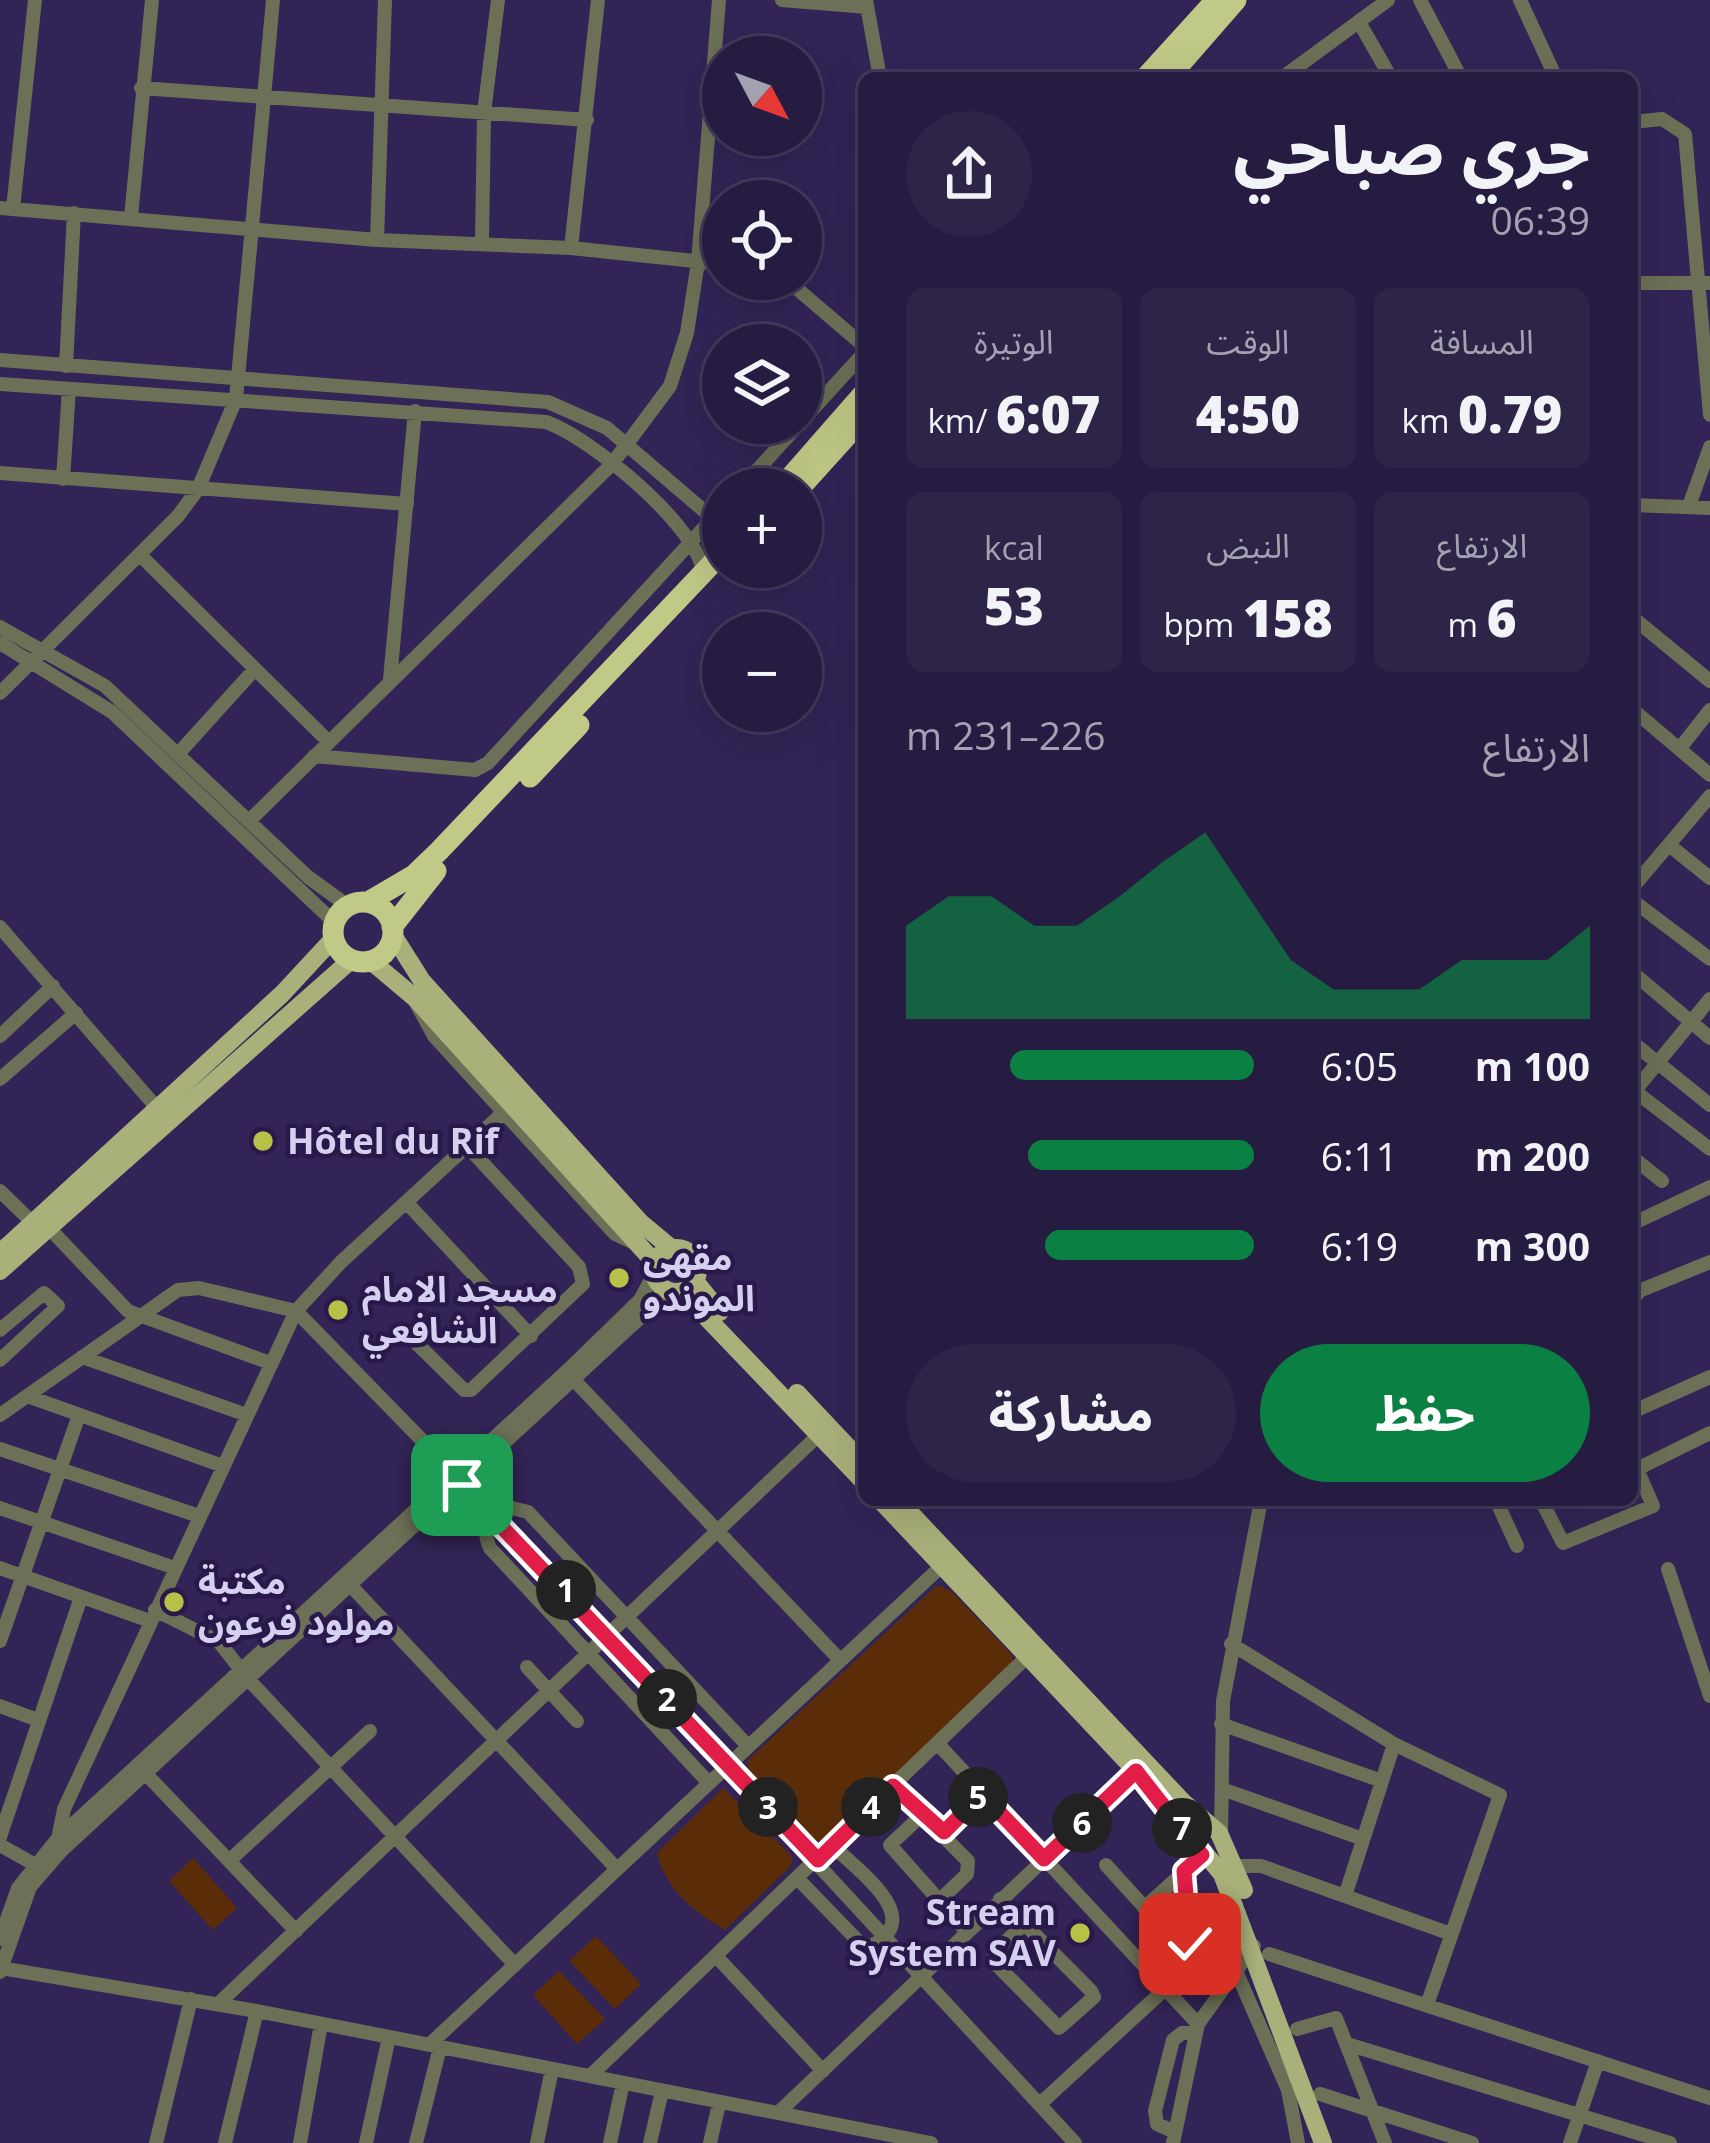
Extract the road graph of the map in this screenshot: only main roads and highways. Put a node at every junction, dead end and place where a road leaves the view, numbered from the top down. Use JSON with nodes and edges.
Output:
{"nodes":[{"id":1,"x":1216,"y":0,"type":"edge"},
{"id":2,"x":1236,"y":0,"type":"edge"},
{"id":3,"x":1150,"y":72,"type":"edge"},
{"id":4,"x":1173,"y":72,"type":"edge"},
{"id":5,"x":858,"y":400,"type":"edge"},
{"id":6,"x":858,"y":424,"type":"edge"},
{"id":7,"x":798,"y":468,"type":"edge"},
{"id":8,"x":818,"y":468,"type":"edge"},
{"id":9,"x":702,"y":575,"type":"edge"},
{"id":10,"x":707,"y":588,"type":"edge"},
{"id":11,"x":346,"y":917,"type":"junction"},
{"id":12,"x":393,"y":931,"type":"junction"},
{"id":13,"x":361,"y":960,"type":"junction"},
{"id":14,"x":41,"y":1225,"type":"junction"},
{"id":15,"x":671,"y":1248,"type":"junction"},
{"id":16,"x":0,"y":1252,"type":"edge"},
{"id":17,"x":655,"y":1269,"type":"junction"},
{"id":18,"x":0,"y":1271,"type":"edge"},
{"id":19,"x":682,"y":1288,"type":"junction"},
{"id":20,"x":824,"y":1430,"type":"junction"},
{"id":21,"x":858,"y":1459,"type":"edge"},
{"id":22,"x":858,"y":1475,"type":"edge"},
{"id":23,"x":887,"y":1506,"type":"edge"},
{"id":24,"x":903,"y":1506,"type":"edge"},
{"id":25,"x":947,"y":1561,"type":"junction"},
{"id":26,"x":1141,"y":1767,"type":"junction"},
{"id":27,"x":1214,"y":1829,"type":"junction"},
{"id":28,"x":1188,"y":1838,"type":"junction"},
{"id":29,"x":1202,"y":1855,"type":"junction"},
{"id":30,"x":1235,"y":1878,"type":"junction"},
{"id":31,"x":1261,"y":1950,"type":"junction"},
{"id":32,"x":1307,"y":2087,"type":"junction"},
{"id":33,"x":1323,"y":2143,"type":"edge"},
{"id":34,"x":1335,"y":2143,"type":"edge"}],
"edges":[{"from":1,"to":3,"type":"highway"},
{"from":2,"to":4,"type":"highway"},
{"from":5,"to":7,"type":"highway"},
{"from":6,"to":8,"type":"highway"},
{"from":9,"to":11,"type":"highway"},
{"from":10,"to":12,"type":"highway"},
{"from":11,"to":12,"type":"highway"},
{"from":11,"to":13,"type":"highway"},
{"from":11,"to":14,"type":"main road"},
{"from":12,"to":13,"type":"highway"},
{"from":12,"to":15,"type":"main road"},
{"from":13,"to":14,"type":"main road"},
{"from":13,"to":17,"type":"main road"},
{"from":14,"to":16,"type":"main road"},
{"from":14,"to":18,"type":"main road"},
{"from":15,"to":17,"type":"main road"},
{"from":15,"to":19,"type":"main road"},
{"from":17,"to":19,"type":"main road"},
{"from":19,"to":20,"type":"main road"},
{"from":20,"to":21,"type":"main road"},
{"from":20,"to":22,"type":"main road"},
{"from":23,"to":25,"type":"main road"},
{"from":24,"to":25,"type":"main road"},
{"from":25,"to":26,"type":"main road"},
{"from":26,"to":27,"type":"main road"},
{"from":26,"to":28,"type":"main road"},
{"from":27,"to":28,"type":"main road"},
{"from":27,"to":29,"type":"main road"},
{"from":27,"to":30,"type":"main road"},
{"from":28,"to":29,"type":"main road"},
{"from":29,"to":30,"type":"main road"},
{"from":30,"to":31,"type":"main road"},
{"from":31,"to":32,"type":"main road"},
{"from":31,"to":32,"type":"main road"},
{"from":32,"to":33,"type":"main road"},
{"from":32,"to":34,"type":"main road"}]}
